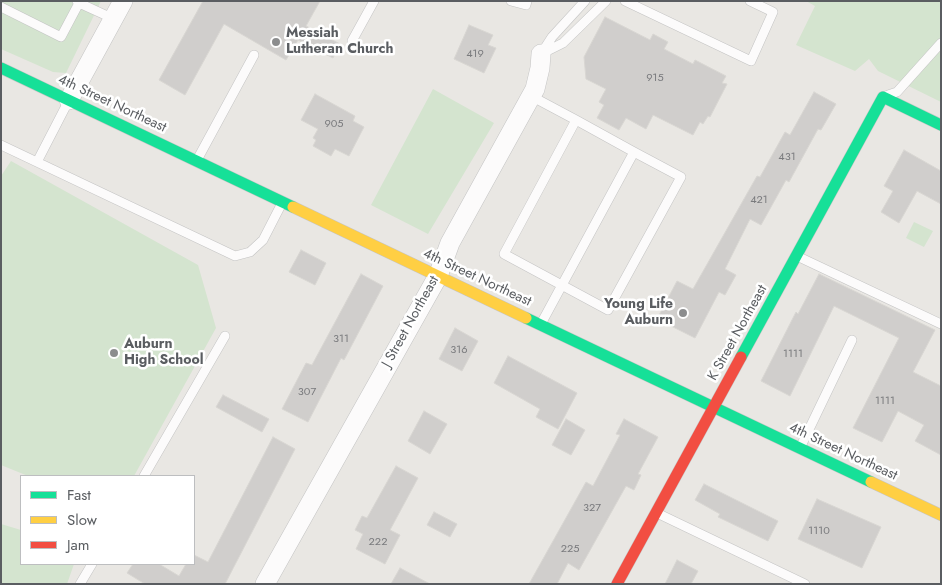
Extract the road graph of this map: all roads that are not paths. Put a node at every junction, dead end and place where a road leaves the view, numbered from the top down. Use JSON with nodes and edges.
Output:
{"nodes":[{"id":1,"x":123,"y":1,"type":"edge"},
{"id":2,"x":374,"y":1,"type":"edge"},
{"id":3,"x":511,"y":1,"type":"edge"},
{"id":4,"x":527,"y":1,"type":"edge"},
{"id":5,"x":585,"y":1,"type":"edge"},
{"id":6,"x":606,"y":1,"type":"edge"},
{"id":7,"x":625,"y":1,"type":"edge"},
{"id":8,"x":750,"y":1,"type":"edge"},
{"id":9,"x":78,"y":2,"type":"edge"},
{"id":10,"x":1,"y":7,"type":"edge"},
{"id":11,"x":114,"y":19,"type":"junction"},
{"id":12,"x":352,"y":41,"type":"dead end"},
{"id":13,"x":941,"y":43,"type":"edge"},
{"id":14,"x":540,"y":54,"type":"junction"},
{"id":15,"x":254,"y":55,"type":"dead end"},
{"id":16,"x":1,"y":68,"type":"edge"},
{"id":17,"x":531,"y":96,"type":"junction"},
{"id":18,"x":884,"y":97,"type":"junction"},
{"id":19,"x":69,"y":100,"type":"junction"},
{"id":20,"x":576,"y":120,"type":"junction"},
{"id":21,"x":941,"y":125,"type":"edge"},
{"id":22,"x":1,"y":145,"type":"edge"},
{"id":23,"x":634,"y":152,"type":"junction"},
{"id":24,"x":197,"y":161,"type":"junction"},
{"id":25,"x":37,"y":162,"type":"junction"},
{"id":26,"x":282,"y":202,"type":"junction"},
{"id":27,"x":797,"y":256,"type":"junction"},
{"id":28,"x":438,"y":276,"type":"junction"},
{"id":29,"x":562,"y":285,"type":"junction"},
{"id":30,"x":941,"y":324,"type":"edge"},
{"id":31,"x":540,"y":325,"type":"junction"},
{"id":32,"x":226,"y":336,"type":"dead end"},
{"id":33,"x":852,"y":340,"type":"dead end"},
{"id":34,"x":714,"y":408,"type":"junction"},
{"id":35,"x":800,"y":448,"type":"junction"},
{"id":36,"x":145,"y":475,"type":"edge"},
{"id":37,"x":656,"y":513,"type":"junction"},
{"id":38,"x":941,"y":515,"type":"edge"},
{"id":39,"x":91,"y":565,"type":"edge"},
{"id":40,"x":80,"y":584,"type":"edge"},
{"id":41,"x":265,"y":584,"type":"edge"},
{"id":42,"x":617,"y":584,"type":"edge"},
{"id":43,"x":805,"y":584,"type":"edge"}],
"edges":[{"from":1,"to":11,"type":"street"},
{"from":2,"to":12,"type":"lane"},
{"from":3,"to":4,"type":"lane"},
{"from":5,"to":14,"type":"lane"},
{"from":6,"to":14,"type":"lane"},
{"from":7,"to":8,"type":"lane"},
{"from":9,"to":10,"type":"lane"},
{"from":9,"to":11,"type":"lane"},
{"from":11,"to":19,"type":"street"},
{"from":13,"to":18,"type":"lane"},
{"from":14,"to":17,"type":"street","name":"J Street Northeast"},
{"from":15,"to":24,"type":"lane"},
{"from":16,"to":19,"type":"street","name":"4th Street Northeast"},
{"from":17,"to":20,"type":"lane"},
{"from":17,"to":28,"type":"street","name":"J Street Northeast"},
{"from":18,"to":21,"type":"street"},
{"from":18,"to":27,"type":"street","name":"K Street Northeast"},
{"from":19,"to":24,"type":"street","name":"4th Street Northeast"},
{"from":19,"to":25,"type":"lane"},
{"from":20,"to":23,"type":"lane"},
{"from":20,"to":29,"type":"lane"},
{"from":22,"to":25,"type":"lane"},
{"from":23,"to":29,"type":"lane"},
{"from":23,"to":29,"type":"lane"},
{"from":24,"to":26,"type":"street","name":"4th Street Northeast"},
{"from":25,"to":26,"type":"lane"},
{"from":26,"to":28,"type":"street","name":"4th Street Northeast"},
{"from":27,"to":30,"type":"lane"},
{"from":27,"to":34,"type":"street","name":"K Street Northeast"},
{"from":28,"to":31,"type":"street","name":"4th Street Northeast"},
{"from":28,"to":41,"type":"street","name":"J Street Northeast"},
{"from":29,"to":31,"type":"lane"},
{"from":31,"to":34,"type":"street","name":"4th Street Northeast"},
{"from":32,"to":36,"type":"lane"},
{"from":33,"to":35,"type":"lane"},
{"from":34,"to":35,"type":"street","name":"4th Street Northeast"},
{"from":34,"to":37,"type":"street","name":"K Street Northeast"},
{"from":35,"to":38,"type":"street","name":"4th Street Northeast"},
{"from":37,"to":42,"type":"street","name":"K Street Northeast"},
{"from":37,"to":43,"type":"lane"},
{"from":39,"to":40,"type":"lane"}]}
